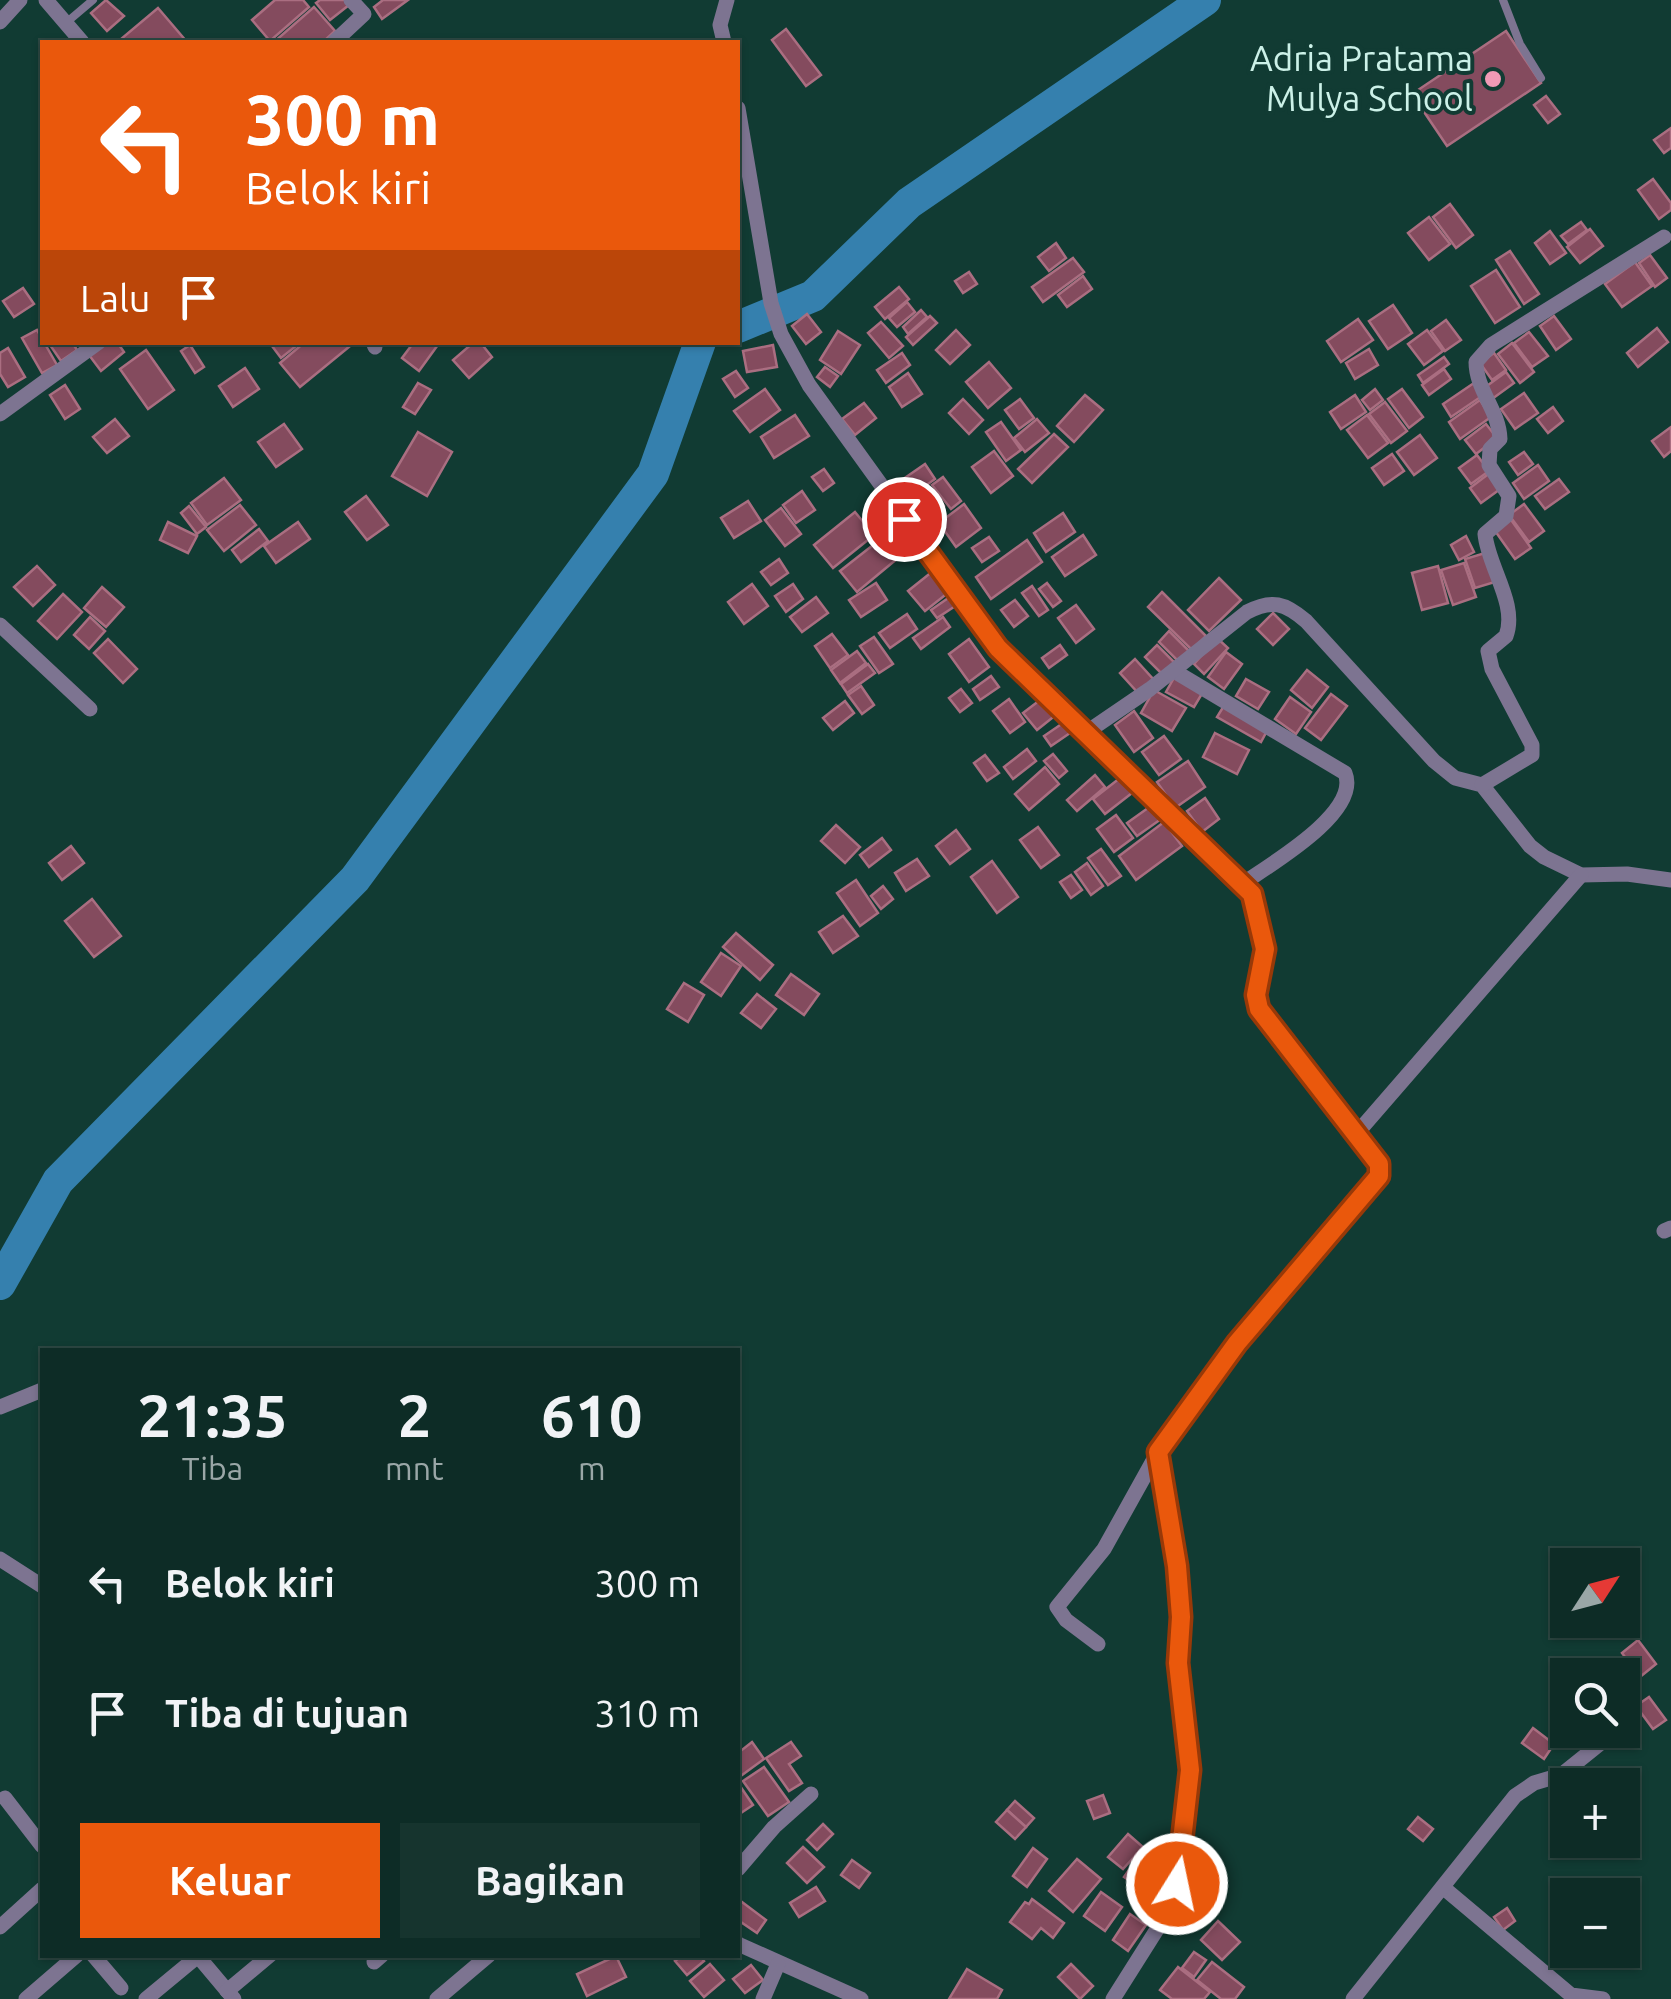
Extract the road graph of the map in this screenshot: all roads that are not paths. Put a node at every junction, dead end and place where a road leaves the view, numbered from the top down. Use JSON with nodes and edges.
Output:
{"nodes":[{"id":1,"x":20,"y":0,"type":"edge"},
{"id":2,"x":46,"y":0,"type":"edge"},
{"id":3,"x":93,"y":0,"type":"edge"},
{"id":4,"x":351,"y":0,"type":"edge"},
{"id":5,"x":727,"y":0,"type":"edge"},
{"id":6,"x":1504,"y":0,"type":"edge"},
{"id":7,"x":0,"y":22,"type":"edge"},
{"id":8,"x":64,"y":25,"type":"junction"},
{"id":9,"x":80,"y":40,"type":"edge"},
{"id":10,"x":336,"y":40,"type":"edge"},
{"id":11,"x":724,"y":40,"type":"edge"},
{"id":12,"x":1541,"y":78,"type":"dead end"},
{"id":13,"x":740,"y":120,"type":"edge"},
{"id":14,"x":1664,"y":237,"type":"dead end"},
{"id":15,"x":95,"y":345,"type":"edge"},
{"id":16,"x":0,"y":414,"type":"edge"},
{"id":17,"x":0,"y":625,"type":"edge"},
{"id":18,"x":1174,"y":671,"type":"junction"},
{"id":19,"x":90,"y":709,"type":"dead end"},
{"id":20,"x":1084,"y":734,"type":"junction"},
{"id":21,"x":1482,"y":785,"type":"junction"},
{"id":22,"x":1581,"y":875,"type":"junction"},
{"id":23,"x":1671,"y":880,"type":"edge"},
{"id":24,"x":1242,"y":884,"type":"junction"},
{"id":25,"x":1358,"y":1132,"type":"junction"},
{"id":26,"x":40,"y":1391,"type":"edge"},
{"id":27,"x":0,"y":1407,"type":"edge"},
{"id":28,"x":1158,"y":1452,"type":"junction"},
{"id":29,"x":0,"y":1559,"type":"edge"},
{"id":30,"x":40,"y":1585,"type":"edge"},
{"id":31,"x":1098,"y":1644,"type":"dead end"},
{"id":32,"x":1595,"y":1748,"type":"edge"},
{"id":33,"x":811,"y":1794,"type":"dead end"},
{"id":34,"x":5,"y":1798,"type":"dead end"},
{"id":35,"x":40,"y":1843,"type":"edge"},
{"id":36,"x":740,"y":1868,"type":"edge"},
{"id":37,"x":1444,"y":1889,"type":"junction"},
{"id":38,"x":40,"y":1890,"type":"edge"},
{"id":39,"x":4,"y":1916,"type":"edge"},
{"id":40,"x":740,"y":1945,"type":"edge"},
{"id":41,"x":74,"y":1958,"type":"edge"},
{"id":42,"x":96,"y":1958,"type":"edge"},
{"id":43,"x":194,"y":1958,"type":"edge"},
{"id":44,"x":199,"y":1958,"type":"edge"},
{"id":45,"x":267,"y":1958,"type":"edge"},
{"id":46,"x":485,"y":1958,"type":"edge"},
{"id":47,"x":778,"y":1964,"type":"junction"},
{"id":48,"x":122,"y":1988,"type":"dead end"},
{"id":49,"x":230,"y":1995,"type":"edge"},
{"id":50,"x":31,"y":1997,"type":"edge"},
{"id":51,"x":146,"y":1999,"type":"edge"},
{"id":52,"x":437,"y":1999,"type":"edge"},
{"id":53,"x":763,"y":1999,"type":"edge"},
{"id":54,"x":861,"y":1999,"type":"edge"},
{"id":55,"x":1113,"y":1999,"type":"edge"},
{"id":56,"x":1354,"y":1999,"type":"edge"},
{"id":57,"x":1603,"y":1999,"type":"edge"}],
"edges":[{"from":1,"to":7,"type":"street"},
{"from":2,"to":8,"type":"street"},
{"from":3,"to":8,"type":"lane"},
{"from":4,"to":10,"type":"street"},
{"from":5,"to":11,"type":"street"},
{"from":6,"to":12,"type":"lane"},
{"from":8,"to":9,"type":"street"},
{"from":13,"to":20,"type":"street"},
{"from":14,"to":21,"type":"street"},
{"from":15,"to":16,"type":"street"},
{"from":17,"to":19,"type":"street"},
{"from":18,"to":20,"type":"street"},
{"from":18,"to":21,"type":"street"},
{"from":18,"to":24,"type":"street"},
{"from":20,"to":24,"type":"street"},
{"from":21,"to":22,"type":"street"},
{"from":22,"to":23,"type":"street"},
{"from":22,"to":25,"type":"street"},
{"from":24,"to":25,"type":"street"},
{"from":25,"to":28,"type":"street"},
{"from":26,"to":27,"type":"street"},
{"from":28,"to":31,"type":"street"},
{"from":28,"to":55,"type":"street"},
{"from":29,"to":30,"type":"street"},
{"from":32,"to":37,"type":"street"},
{"from":33,"to":36,"type":"street"},
{"from":34,"to":35,"type":"street"},
{"from":37,"to":56,"type":"street"},
{"from":37,"to":57,"type":"street"},
{"from":38,"to":39,"type":"street"},
{"from":40,"to":47,"type":"street"},
{"from":41,"to":50,"type":"street"},
{"from":42,"to":48,"type":"street"},
{"from":43,"to":51,"type":"street"},
{"from":44,"to":49,"type":"street"},
{"from":45,"to":49,"type":"street"},
{"from":46,"to":52,"type":"street"},
{"from":47,"to":53,"type":"street"},
{"from":47,"to":54,"type":"street"}]}
